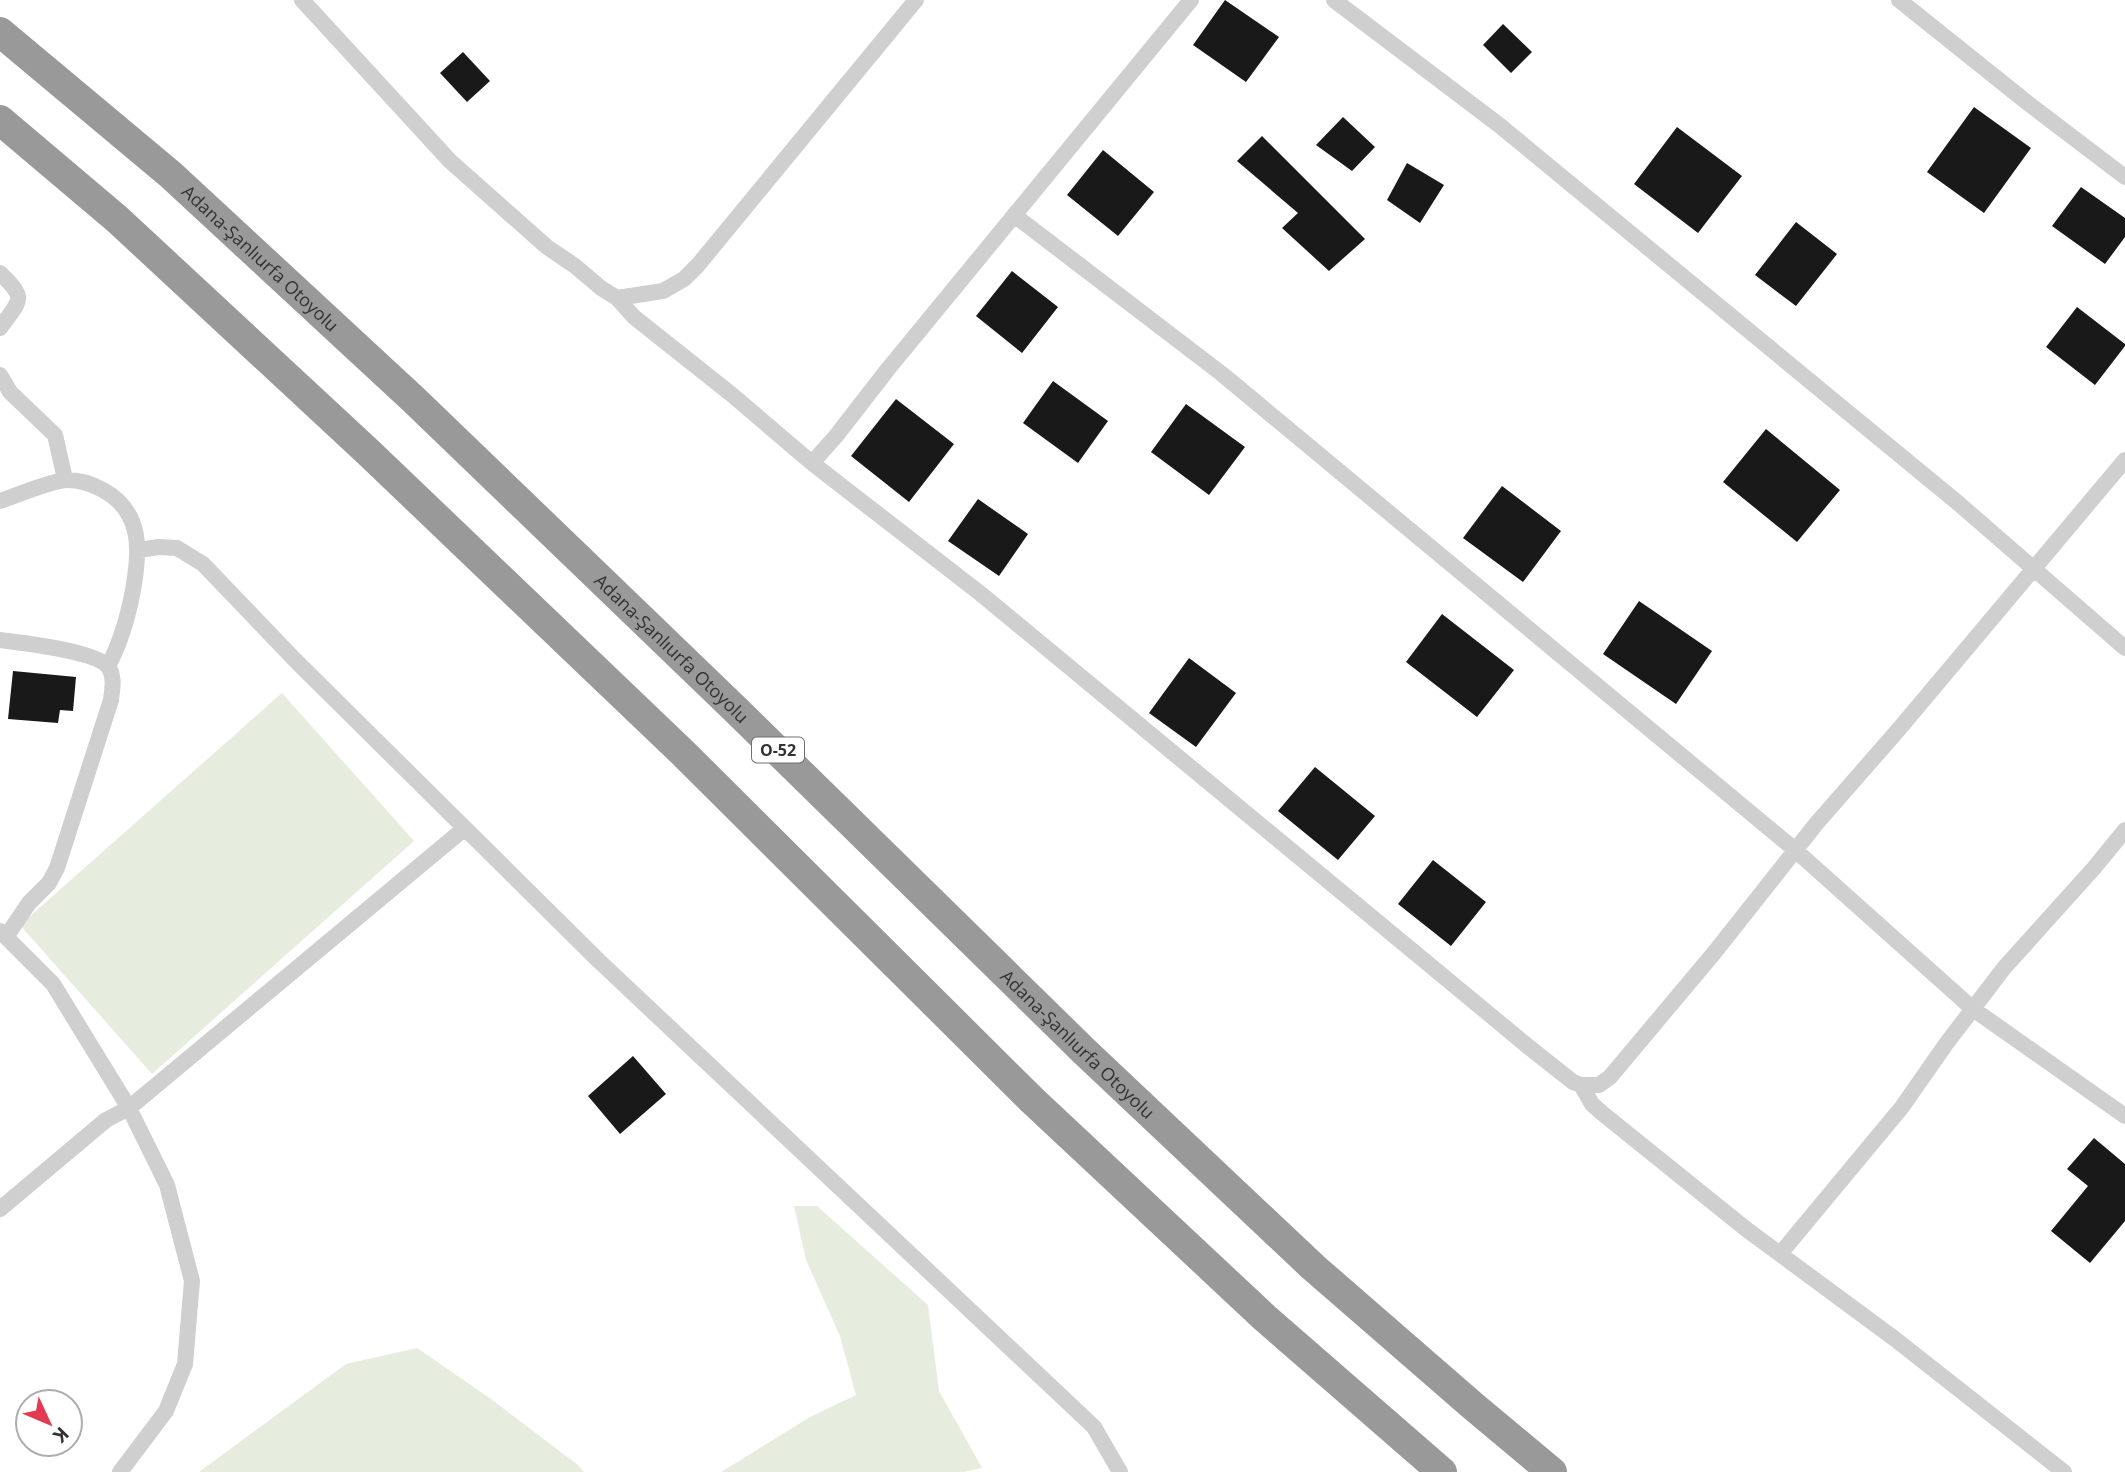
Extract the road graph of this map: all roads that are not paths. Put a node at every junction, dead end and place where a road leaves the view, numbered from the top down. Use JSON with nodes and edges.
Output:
{"nodes":[{"id":1,"x":302,"y":0,"type":"edge"},
{"id":2,"x":916,"y":0,"type":"edge"},
{"id":3,"x":1191,"y":0,"type":"edge"},
{"id":4,"x":1334,"y":0,"type":"edge"},
{"id":5,"x":1899,"y":0,"type":"edge"},
{"id":6,"x":0,"y":32,"type":"edge"},
{"id":7,"x":0,"y":120,"type":"edge"},
{"id":8,"x":2125,"y":177,"type":"edge"},
{"id":9,"x":1014,"y":215,"type":"junction"},
{"id":10,"x":0,"y":273,"type":"edge"},
{"id":11,"x":617,"y":298,"type":"junction"},
{"id":12,"x":0,"y":328,"type":"edge"},
{"id":13,"x":0,"y":375,"type":"edge"},
{"id":14,"x":2125,"y":460,"type":"edge"},
{"id":15,"x":812,"y":463,"type":"junction"},
{"id":16,"x":65,"y":479,"type":"junction"},
{"id":17,"x":0,"y":501,"type":"edge"},
{"id":18,"x":139,"y":550,"type":"junction"},
{"id":19,"x":2033,"y":568,"type":"junction"},
{"id":20,"x":0,"y":640,"type":"edge"},
{"id":21,"x":2125,"y":648,"type":"edge"},
{"id":22,"x":108,"y":666,"type":"junction"},
{"id":23,"x":465,"y":828,"type":"junction"},
{"id":24,"x":2125,"y":830,"type":"edge"},
{"id":25,"x":1794,"y":849,"type":"junction"},
{"id":26,"x":3,"y":934,"type":"edge"},
{"id":27,"x":1973,"y":1009,"type":"junction"},
{"id":28,"x":1581,"y":1085,"type":"junction"},
{"id":29,"x":129,"y":1108,"type":"junction"},
{"id":30,"x":2125,"y":1116,"type":"edge"},
{"id":31,"x":0,"y":1209,"type":"edge"},
{"id":32,"x":1780,"y":1254,"type":"junction"},
{"id":33,"x":120,"y":1472,"type":"edge"},
{"id":34,"x":1120,"y":1472,"type":"edge"},
{"id":35,"x":1442,"y":1472,"type":"edge"},
{"id":36,"x":1552,"y":1472,"type":"edge"},
{"id":37,"x":2064,"y":1472,"type":"edge"}],
"edges":[{"from":1,"to":11,"type":"street"},
{"from":2,"to":11,"type":"street"},
{"from":3,"to":9,"type":"street"},
{"from":4,"to":19,"type":"street"},
{"from":5,"to":8,"type":"street"},
{"from":6,"to":36,"type":"highway","name":"Adana-Şanlıurfa Otoyolu","number":"O-52"},
{"from":7,"to":35,"type":"highway"},
{"from":9,"to":15,"type":"street"},
{"from":9,"to":25,"type":"street"},
{"from":10,"to":12,"type":"street"},
{"from":11,"to":15,"type":"street"},
{"from":13,"to":16,"type":"street"},
{"from":14,"to":19,"type":"street"},
{"from":15,"to":28,"type":"street"},
{"from":16,"to":17,"type":"street"},
{"from":16,"to":18,"type":"street"},
{"from":18,"to":22,"type":"street"},
{"from":18,"to":23,"type":"street"},
{"from":19,"to":21,"type":"street"},
{"from":19,"to":25,"type":"street"},
{"from":20,"to":22,"type":"street"},
{"from":22,"to":26,"type":"street"},
{"from":23,"to":29,"type":"street"},
{"from":23,"to":34,"type":"street"},
{"from":24,"to":27,"type":"street"},
{"from":25,"to":27,"type":"street"},
{"from":25,"to":28,"type":"street"},
{"from":26,"to":29,"type":"street"},
{"from":27,"to":30,"type":"street"},
{"from":27,"to":32,"type":"street"},
{"from":28,"to":32,"type":"street"},
{"from":29,"to":31,"type":"street"},
{"from":29,"to":33,"type":"street"},
{"from":32,"to":37,"type":"street"}]}
